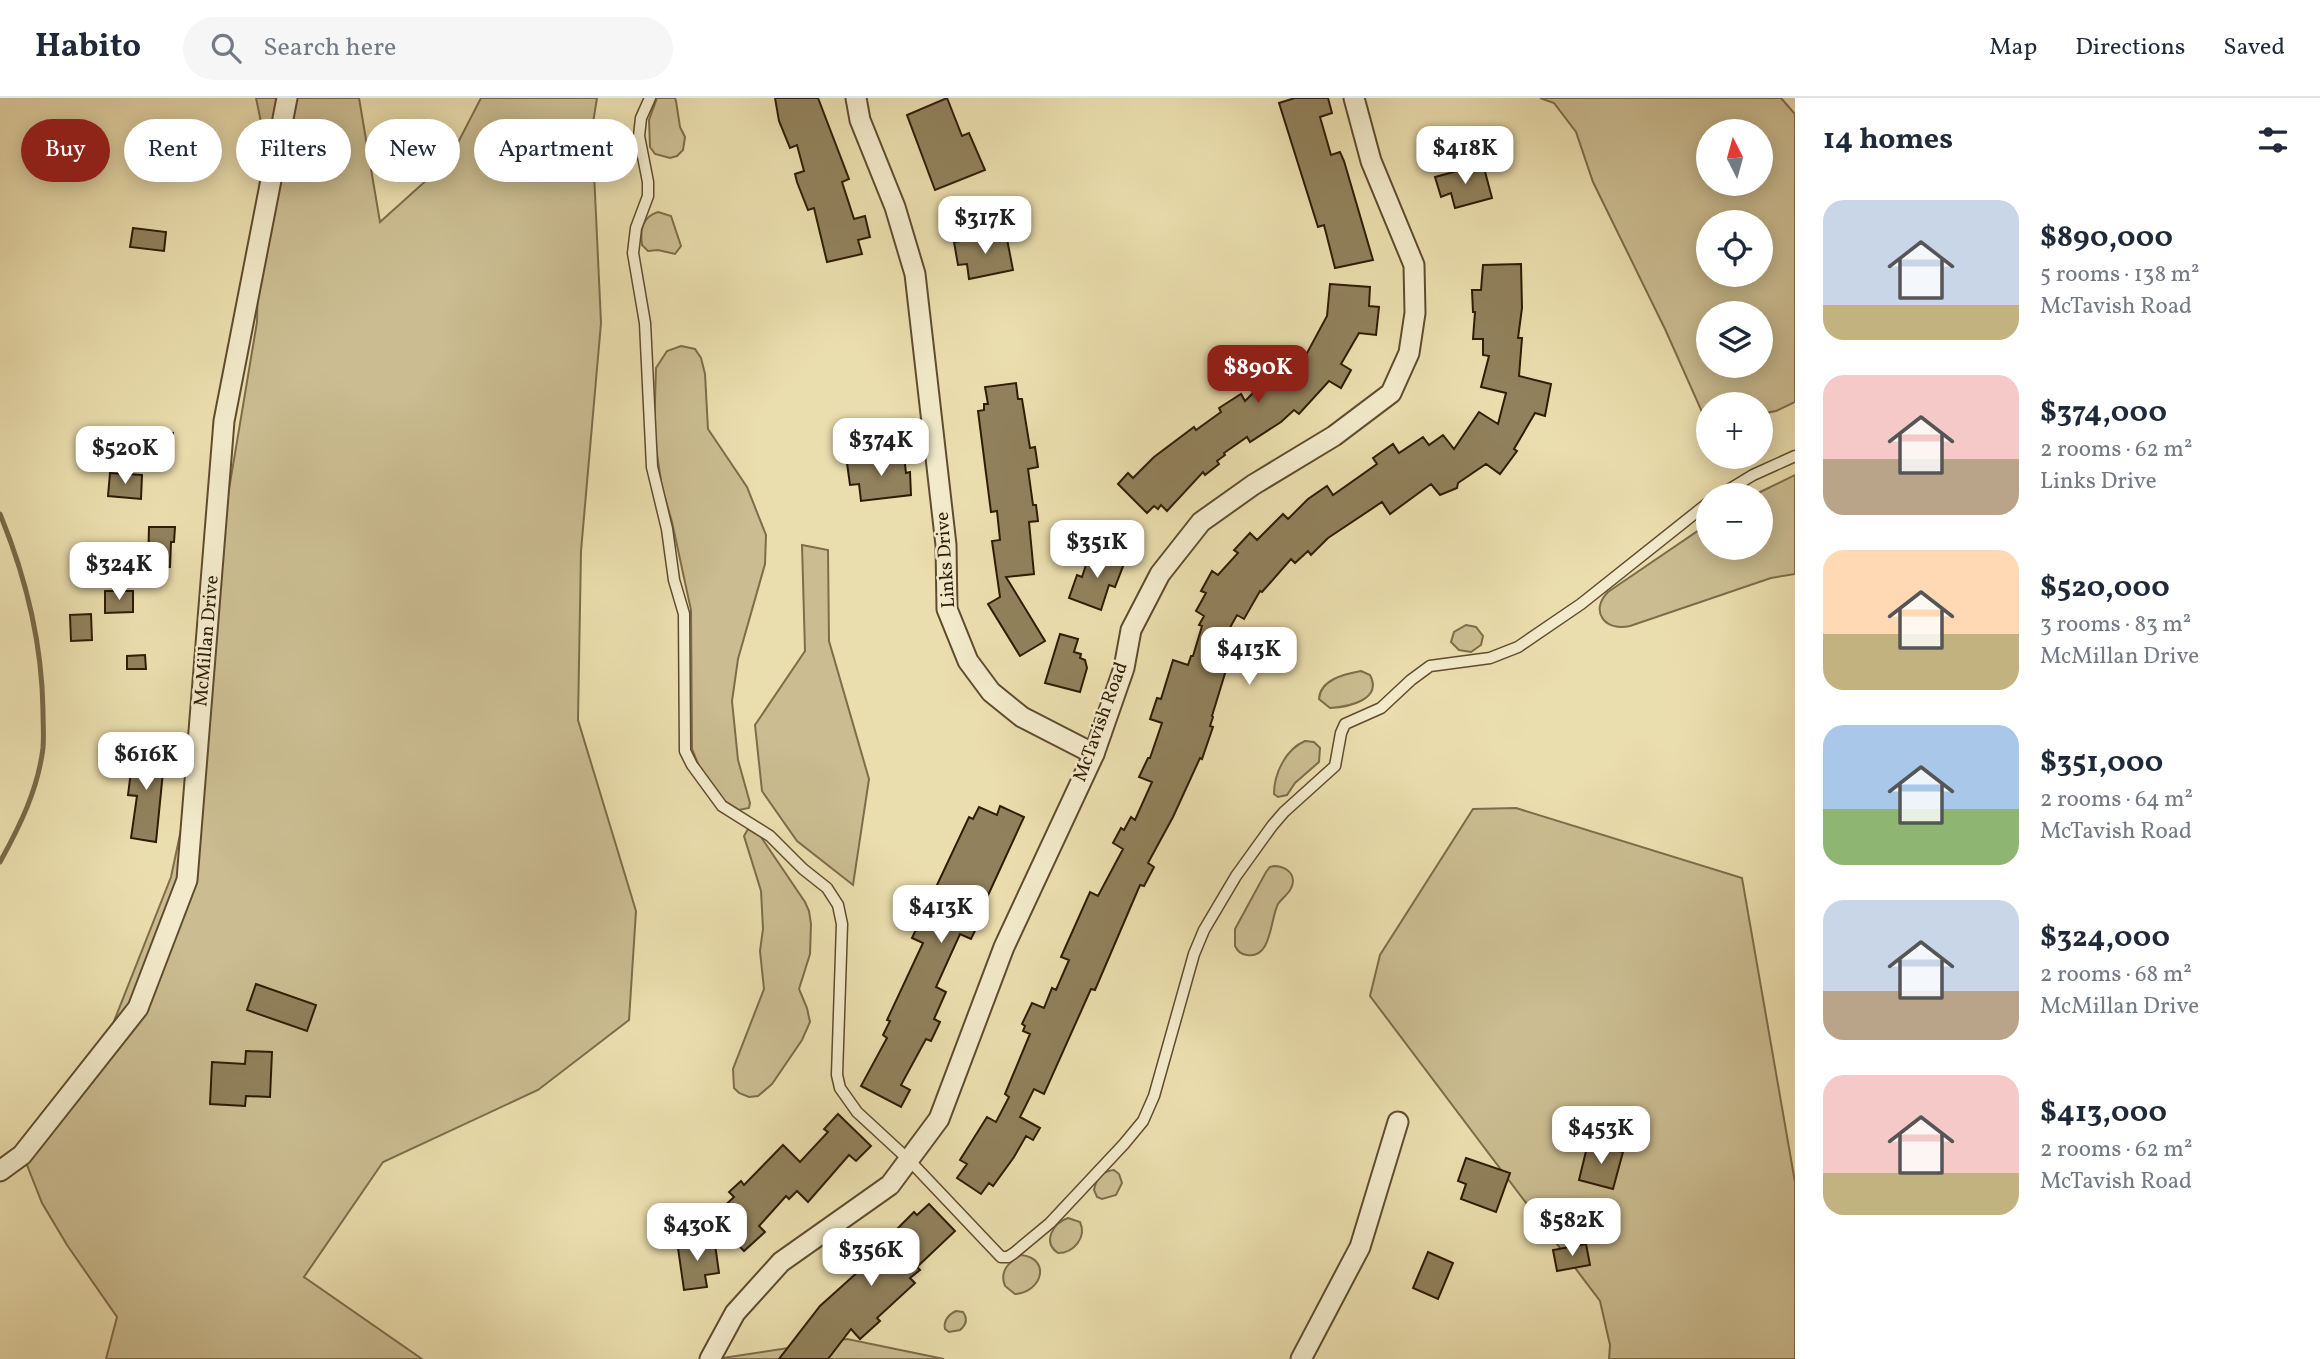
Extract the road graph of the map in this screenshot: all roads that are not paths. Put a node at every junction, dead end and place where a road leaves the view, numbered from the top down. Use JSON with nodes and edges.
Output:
{"nodes":[{"id":1,"x":287,"y":98,"type":"edge"},
{"id":2,"x":650,"y":98,"type":"edge"},
{"id":3,"x":856,"y":98,"type":"edge"},
{"id":4,"x":1354,"y":98,"type":"edge"},
{"id":5,"x":1795,"y":456,"type":"edge"},
{"id":6,"x":1740,"y":483,"type":"edge"},
{"id":7,"x":1696,"y":513,"type":"edge"},
{"id":8,"x":1094,"y":754,"type":"junction"},
{"id":9,"x":1398,"y":1122,"type":"dead end"},
{"id":10,"x":909,"y":1160,"type":"junction"},
{"id":11,"x":0,"y":1171,"type":"edge"},
{"id":12,"x":709,"y":1359,"type":"edge"},
{"id":13,"x":1301,"y":1359,"type":"edge"}],
"edges":[{"from":1,"to":11,"type":"street","name":"McMillan Drive"},
{"from":2,"to":10,"type":"lane"},
{"from":3,"to":8,"type":"street","name":"Links Drive"},
{"from":4,"to":8,"type":"street","name":"McTavish Road"},
{"from":5,"to":6,"type":"lane"},
{"from":7,"to":10,"type":"lane"},
{"from":8,"to":10,"type":"street","name":"McTavish Road"},
{"from":9,"to":13,"type":"street"},
{"from":10,"to":12,"type":"street","name":"McTavish Road"}]}
